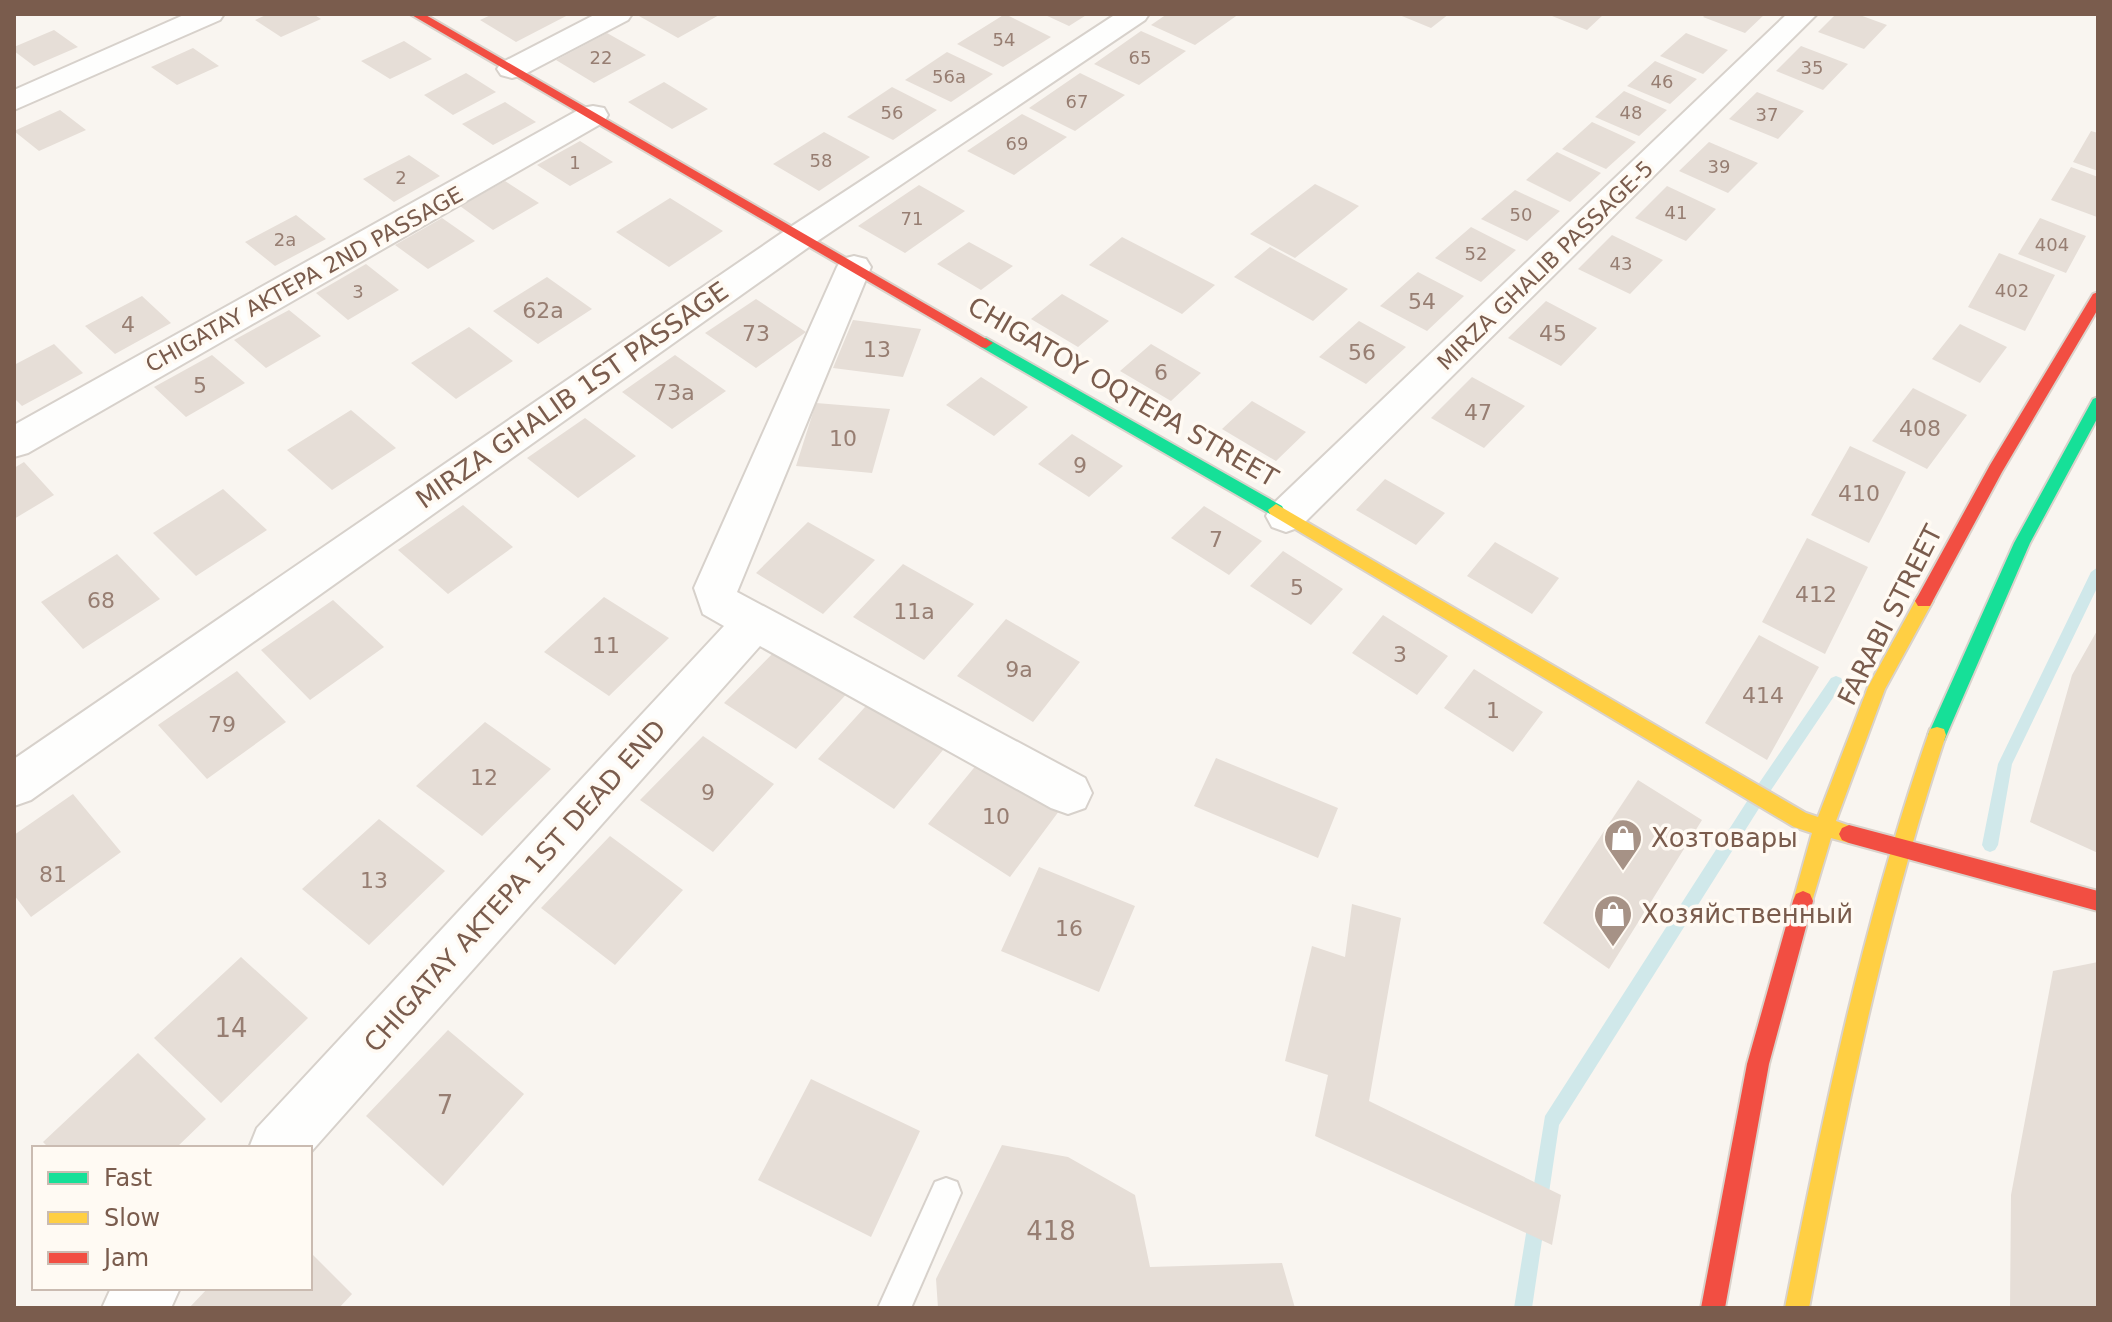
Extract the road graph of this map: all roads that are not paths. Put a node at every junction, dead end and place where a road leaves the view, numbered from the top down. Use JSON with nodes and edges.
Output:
{"nodes":[{"id":1,"x":210,"y":14,"type":"edge"},
{"id":2,"x":416,"y":14,"type":"edge"},
{"id":3,"x":618,"y":14,"type":"edge"},
{"id":4,"x":1135,"y":14,"type":"edge"},
{"id":5,"x":1803,"y":14,"type":"edge"},
{"id":6,"x":512,"y":69,"type":"junction"},
{"id":7,"x":14,"y":101,"type":"edge"},
{"id":8,"x":593,"y":115,"type":"junction"},
{"id":9,"x":801,"y":236,"type":"junction"},
{"id":10,"x":854,"y":267,"type":"junction"},
{"id":11,"x":2098,"y":297,"type":"edge"},
{"id":12,"x":2098,"y":403,"type":"edge"},
{"id":13,"x":14,"y":443,"type":"edge"},
{"id":14,"x":1286,"y":516,"type":"junction"},
{"id":15,"x":753,"y":624,"type":"junction"},
{"id":16,"x":14,"y":785,"type":"edge"},
{"id":17,"x":1068,"y":793,"type":"dead end"},
{"id":18,"x":1824,"y":827,"type":"junction"},
{"id":19,"x":1899,"y":847,"type":"junction"},
{"id":20,"x":2098,"y":901,"type":"edge"},
{"id":21,"x":279,"y":1146,"type":"edge"},
{"id":22,"x":946,"y":1193,"type":"dead end"},
{"id":23,"x":148,"y":1290,"type":"edge"},
{"id":24,"x":132,"y":1308,"type":"edge"},
{"id":25,"x":894,"y":1308,"type":"edge"},
{"id":26,"x":1713,"y":1308,"type":"edge"},
{"id":27,"x":1797,"y":1308,"type":"edge"}],
"edges":[{"from":1,"to":7,"type":"street"},
{"from":2,"to":6,"type":"main road","name":"CHIGATOY OQTEPA STREET"},
{"from":3,"to":6,"type":"street"},
{"from":4,"to":9,"type":"street","name":"MIRZA GHALIB 1ST PASSAGE"},
{"from":5,"to":14,"type":"street","name":"MIRZA GHALIB PASSAGE-5"},
{"from":6,"to":8,"type":"main road","name":"CHIGATOY OQTEPA STREET"},
{"from":8,"to":9,"type":"main road","name":"CHIGATOY OQTEPA STREET"},
{"from":8,"to":13,"type":"street","name":"CHIGATAY AKTEPA 2ND PASSAGE"},
{"from":9,"to":10,"type":"main road","name":"CHIGATOY OQTEPA STREET"},
{"from":9,"to":16,"type":"street","name":"MIRZA GHALIB 1ST PASSAGE"},
{"from":10,"to":14,"type":"main road","name":"CHIGATOY OQTEPA STREET"},
{"from":10,"to":15,"type":"street"},
{"from":11,"to":18,"type":"main road","name":"FARABI STREET"},
{"from":12,"to":19,"type":"main road"},
{"from":14,"to":18,"type":"main road","name":"CHIGATOY OQTEPA STREET"},
{"from":15,"to":17,"type":"street"},
{"from":15,"to":21,"type":"street","name":"CHIGATAY AKTEPA 1ST DEAD END"},
{"from":18,"to":19,"type":"main road","name":"CHIGATOY OQTEPA STREET"},
{"from":18,"to":26,"type":"main road","name":"FARABI STREET"},
{"from":19,"to":20,"type":"main road","name":"CHIGATOY OQTEPA STREET"},
{"from":19,"to":27,"type":"main road"},
{"from":22,"to":25,"type":"lane"},
{"from":23,"to":24,"type":"street"}]}
